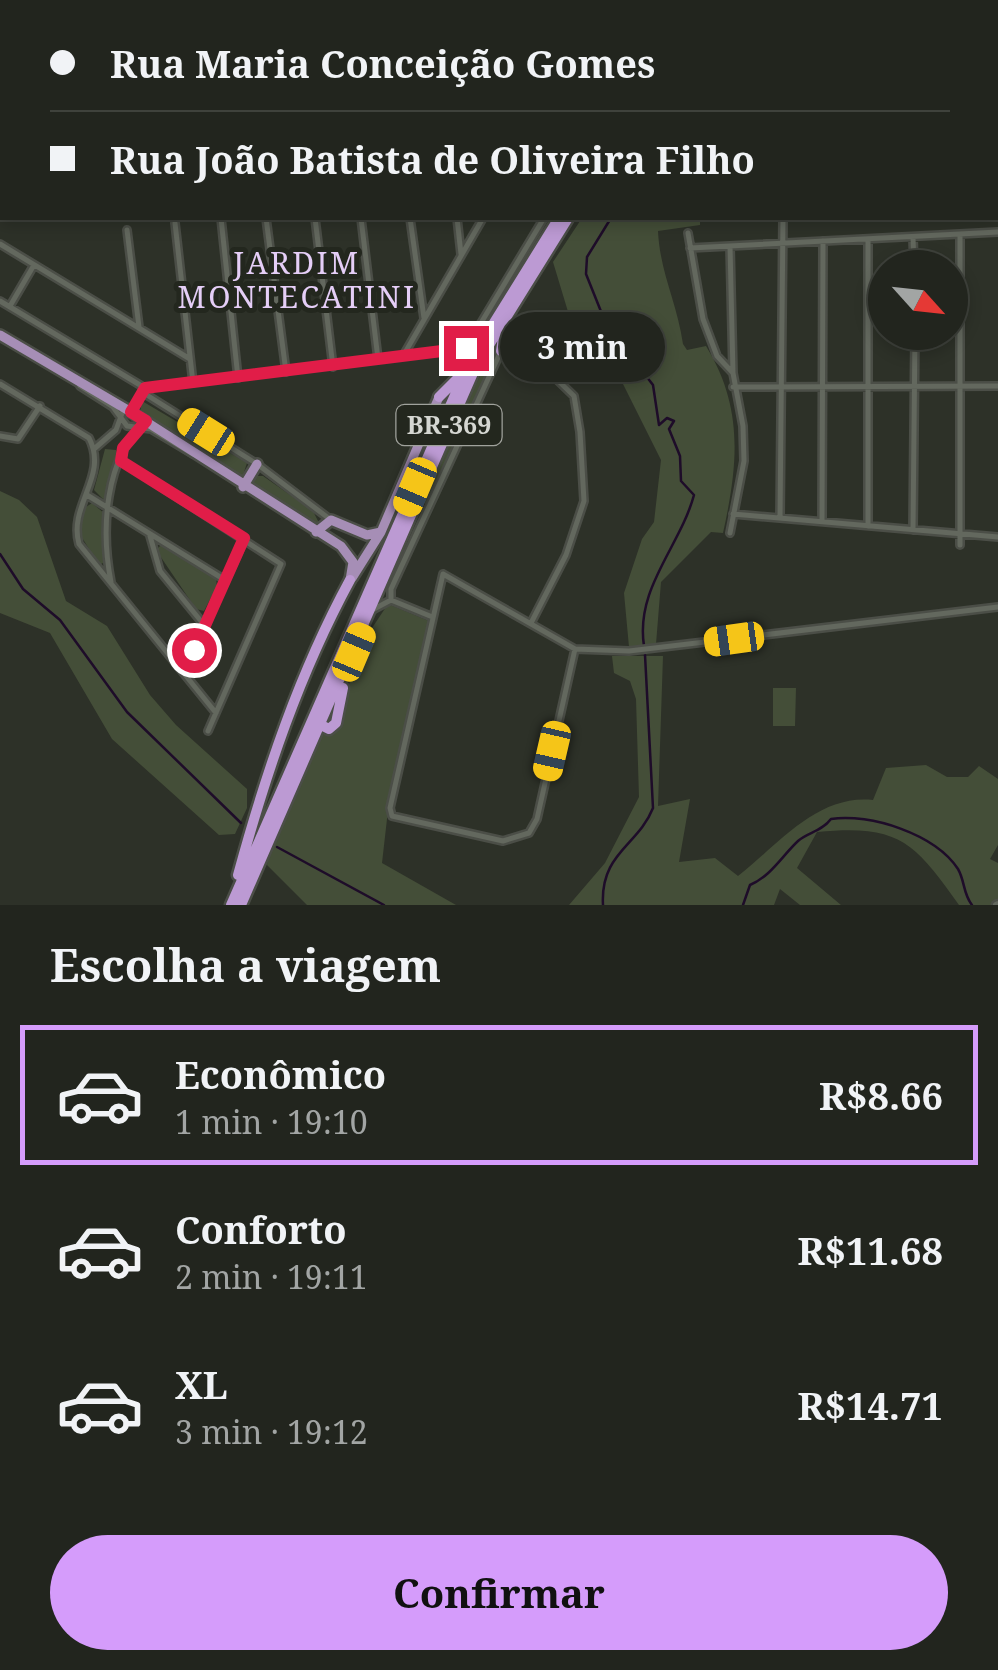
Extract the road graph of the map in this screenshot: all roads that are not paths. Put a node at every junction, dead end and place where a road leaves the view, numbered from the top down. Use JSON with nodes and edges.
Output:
{"nodes":[{"id":1,"x":221,"y":220,"type":"edge"},
{"id":2,"x":266,"y":220,"type":"edge"},
{"id":3,"x":314,"y":220,"type":"edge"},
{"id":4,"x":361,"y":220,"type":"edge"},
{"id":5,"x":410,"y":220,"type":"edge"},
{"id":6,"x":457,"y":220,"type":"edge"},
{"id":7,"x":482,"y":220,"type":"edge"},
{"id":8,"x":542,"y":220,"type":"edge"},
{"id":9,"x":558,"y":220,"type":"edge"},
{"id":10,"x":567,"y":220,"type":"edge"},
{"id":11,"x":783,"y":220,"type":"edge"},
{"id":12,"x":174,"y":223,"type":"dead end"},
{"id":13,"x":127,"y":230,"type":"dead end"},
{"id":14,"x":998,"y":232,"type":"edge"},
{"id":15,"x":688,"y":233,"type":"dead end"},
{"id":16,"x":960,"y":234,"type":"junction"},
{"id":17,"x":914,"y":236,"type":"junction"},
{"id":18,"x":868,"y":239,"type":"junction"},
{"id":19,"x":822,"y":241,"type":"junction"},
{"id":20,"x":0,"y":244,"type":"edge"},
{"id":21,"x":780,"y":244,"type":"junction"},
{"id":22,"x":730,"y":246,"type":"junction"},
{"id":23,"x":690,"y":248,"type":"junction"},
{"id":24,"x":914,"y":250,"type":"edge"},
{"id":25,"x":535,"y":252,"type":"junction"},
{"id":26,"x":462,"y":255,"type":"junction"},
{"id":27,"x":34,"y":265,"type":"junction"},
{"id":28,"x":0,"y":301,"type":"edge"},
{"id":29,"x":10,"y":307,"type":"junction"},
{"id":30,"x":506,"y":311,"type":"junction"},
{"id":31,"x":424,"y":318,"type":"junction"},
{"id":32,"x":139,"y":328,"type":"junction"},
{"id":33,"x":2,"y":335,"type":"edge"},
{"id":34,"x":915,"y":350,"type":"edge"},
{"id":35,"x":500,"y":351,"type":"junction"},
{"id":36,"x":403,"y":356,"type":"junction"},
{"id":37,"x":190,"y":359,"type":"junction"},
{"id":38,"x":378,"y":360,"type":"junction"},
{"id":39,"x":469,"y":362,"type":"junction"},
{"id":40,"x":333,"y":366,"type":"junction"},
{"id":41,"x":286,"y":372,"type":"junction"},
{"id":42,"x":733,"y":373,"type":"junction"},
{"id":43,"x":238,"y":378,"type":"junction"},
{"id":44,"x":76,"y":379,"type":"junction"},
{"id":45,"x":193,"y":383,"type":"junction"},
{"id":46,"x":0,"y":384,"type":"edge"},
{"id":47,"x":779,"y":386,"type":"junction"},
{"id":48,"x":824,"y":386,"type":"junction"},
{"id":49,"x":868,"y":386,"type":"junction"},
{"id":50,"x":916,"y":386,"type":"junction"},
{"id":51,"x":960,"y":386,"type":"junction"},
{"id":52,"x":998,"y":386,"type":"edge"},
{"id":53,"x":733,"y":387,"type":"junction"},
{"id":54,"x":143,"y":390,"type":"junction"},
{"id":55,"x":439,"y":398,"type":"joint"},
{"id":56,"x":40,"y":406,"type":"junction"},
{"id":57,"x":127,"y":410,"type":"junction"},
{"id":58,"x":146,"y":421,"type":"junction"},
{"id":59,"x":121,"y":422,"type":"junction"},
{"id":60,"x":135,"y":430,"type":"junction"},
{"id":61,"x":0,"y":436,"type":"edge"},
{"id":62,"x":110,"y":437,"type":"junction"},
{"id":63,"x":94,"y":448,"type":"junction"},
{"id":64,"x":123,"y":448,"type":"junction"},
{"id":65,"x":200,"y":456,"type":"junction"},
{"id":66,"x":121,"y":461,"type":"junction"},
{"id":67,"x":257,"y":464,"type":"junction"},
{"id":68,"x":242,"y":487,"type":"junction"},
{"id":69,"x":86,"y":495,"type":"junction"},
{"id":70,"x":418,"y":498,"type":"junction"},
{"id":71,"x":108,"y":508,"type":"junction"},
{"id":72,"x":733,"y":514,"type":"junction"},
{"id":73,"x":425,"y":517,"type":"junction"},
{"id":74,"x":780,"y":518,"type":"junction"},
{"id":75,"x":332,"y":520,"type":"junction"},
{"id":76,"x":822,"y":521,"type":"junction"},
{"id":77,"x":868,"y":526,"type":"junction"},
{"id":78,"x":913,"y":530,"type":"junction"},
{"id":79,"x":316,"y":532,"type":"junction"},
{"id":80,"x":381,"y":532,"type":"junction"},
{"id":81,"x":730,"y":533,"type":"dead end"},
{"id":82,"x":960,"y":534,"type":"junction"},
{"id":83,"x":150,"y":535,"type":"junction"},
{"id":84,"x":998,"y":537,"type":"edge"},
{"id":85,"x":244,"y":538,"type":"junction"},
{"id":86,"x":960,"y":545,"type":"dead end"},
{"id":87,"x":107,"y":565,"type":"junction"},
{"id":88,"x":97,"y":569,"type":"junction"},
{"id":89,"x":226,"y":580,"type":"junction"},
{"id":90,"x":350,"y":580,"type":"junction"},
{"id":91,"x":398,"y":580,"type":"junction"},
{"id":92,"x":383,"y":583,"type":"junction"},
{"id":93,"x":112,"y":585,"type":"junction"},
{"id":94,"x":391,"y":600,"type":"junction"},
{"id":95,"x":998,"y":607,"type":"edge"},
{"id":96,"x":370,"y":613,"type":"junction"},
{"id":97,"x":430,"y":616,"type":"junction"},
{"id":98,"x":531,"y":622,"type":"junction"},
{"id":99,"x":205,"y":626,"type":"junction"},
{"id":100,"x":575,"y":649,"type":"junction"},
{"id":101,"x":184,"y":674,"type":"junction"},
{"id":102,"x":323,"y":688,"type":"junction"},
{"id":103,"x":216,"y":713,"type":"junction"},
{"id":104,"x":321,"y":725,"type":"junction"},
{"id":105,"x":208,"y":732,"type":"dead end"},
{"id":106,"x":231,"y":905,"type":"edge"},
{"id":107,"x":241,"y":905,"type":"edge"}],
"edges":[{"from":1,"to":43,"type":"street"},
{"from":2,"to":41,"type":"street"},
{"from":3,"to":40,"type":"street"},
{"from":4,"to":38,"type":"street"},
{"from":5,"to":31,"type":"street"},
{"from":6,"to":26,"type":"street"},
{"from":7,"to":26,"type":"street"},
{"from":8,"to":25,"type":"highway"},
{"from":8,"to":36,"type":"street"},
{"from":9,"to":25,"type":"highway","number":"BR-369"},
{"from":10,"to":30,"type":"highway","number":"BR-369"},
{"from":11,"to":21,"type":"street"},
{"from":12,"to":37,"type":"street"},
{"from":13,"to":32,"type":"street"},
{"from":14,"to":16,"type":"street"},
{"from":15,"to":23,"type":"street"},
{"from":16,"to":17,"type":"street"},
{"from":16,"to":51,"type":"street"},
{"from":17,"to":18,"type":"street"},
{"from":17,"to":24,"type":"street"},
{"from":18,"to":19,"type":"street"},
{"from":18,"to":49,"type":"street"},
{"from":19,"to":21,"type":"street"},
{"from":19,"to":48,"type":"street"},
{"from":20,"to":27,"type":"street"},
{"from":21,"to":22,"type":"street"},
{"from":21,"to":47,"type":"street"},
{"from":22,"to":23,"type":"street"},
{"from":22,"to":42,"type":"street"},
{"from":23,"to":42,"type":"street"},
{"from":25,"to":39,"type":"highway","number":"BR-369"},
{"from":26,"to":31,"type":"street"},
{"from":27,"to":29,"type":"street"},
{"from":27,"to":32,"type":"street"},
{"from":28,"to":29,"type":"street"},
{"from":29,"to":54,"type":"street"},
{"from":30,"to":35,"type":"highway"},
{"from":30,"to":70,"type":"highway","number":"BR-369"},
{"from":31,"to":36,"type":"street"},
{"from":32,"to":37,"type":"street"},
{"from":33,"to":44,"type":"main road"},
{"from":34,"to":50,"type":"street"},
{"from":35,"to":73,"type":"street"},
{"from":35,"to":98,"type":"street"},
{"from":36,"to":38,"type":"street"},
{"from":37,"to":45,"type":"street"},
{"from":38,"to":40,"type":"street"},
{"from":39,"to":55,"type":"highway"},
{"from":39,"to":102,"type":"highway","number":"BR-369"},
{"from":40,"to":41,"type":"street"},
{"from":41,"to":43,"type":"street"},
{"from":42,"to":53,"type":"street"},
{"from":43,"to":45,"type":"street"},
{"from":44,"to":57,"type":"main road"},
{"from":44,"to":59,"type":"street"},
{"from":45,"to":54,"type":"street"},
{"from":46,"to":56,"type":"street"},
{"from":47,"to":48,"type":"street"},
{"from":47,"to":53,"type":"street"},
{"from":47,"to":74,"type":"street"},
{"from":48,"to":49,"type":"street"},
{"from":48,"to":76,"type":"street"},
{"from":49,"to":50,"type":"street"},
{"from":49,"to":77,"type":"street"},
{"from":50,"to":51,"type":"street"},
{"from":50,"to":78,"type":"street"},
{"from":51,"to":52,"type":"street"},
{"from":51,"to":82,"type":"street"},
{"from":53,"to":72,"type":"street"},
{"from":54,"to":57,"type":"street"},
{"from":54,"to":67,"type":"street"},
{"from":55,"to":80,"type":"main road"},
{"from":56,"to":61,"type":"street"},
{"from":56,"to":63,"type":"street"},
{"from":57,"to":58,"type":"main road"},
{"from":57,"to":59,"type":"street"},
{"from":58,"to":60,"type":"street"},
{"from":58,"to":65,"type":"main road"},
{"from":59,"to":60,"type":"street"},
{"from":59,"to":62,"type":"street"},
{"from":60,"to":64,"type":"street"},
{"from":60,"to":65,"type":"street"},
{"from":62,"to":63,"type":"street"},
{"from":62,"to":64,"type":"street"},
{"from":63,"to":69,"type":"street"},
{"from":64,"to":66,"type":"street"},
{"from":65,"to":68,"type":"main road"},
{"from":66,"to":71,"type":"street"},
{"from":66,"to":85,"type":"street"},
{"from":67,"to":68,"type":"main road"},
{"from":67,"to":75,"type":"street"},
{"from":68,"to":79,"type":"main road"},
{"from":69,"to":71,"type":"street"},
{"from":69,"to":88,"type":"street"},
{"from":70,"to":73,"type":"street"},
{"from":70,"to":92,"type":"highway","number":"BR-369"},
{"from":71,"to":83,"type":"street"},
{"from":71,"to":87,"type":"street"},
{"from":72,"to":74,"type":"street"},
{"from":72,"to":81,"type":"street"},
{"from":73,"to":91,"type":"street"},
{"from":74,"to":76,"type":"street"},
{"from":75,"to":79,"type":"main road"},
{"from":75,"to":80,"type":"main road"},
{"from":76,"to":77,"type":"street"},
{"from":77,"to":78,"type":"street"},
{"from":78,"to":82,"type":"street"},
{"from":79,"to":90,"type":"main road"},
{"from":80,"to":90,"type":"main road"},
{"from":82,"to":84,"type":"street"},
{"from":82,"to":86,"type":"street"},
{"from":83,"to":89,"type":"street"},
{"from":83,"to":99,"type":"street"},
{"from":85,"to":89,"type":"street"},
{"from":85,"to":103,"type":"street"},
{"from":87,"to":88,"type":"street"},
{"from":87,"to":93,"type":"street"},
{"from":88,"to":93,"type":"street"},
{"from":89,"to":99,"type":"street"},
{"from":90,"to":106,"type":"highway"},
{"from":91,"to":92,"type":"street"},
{"from":91,"to":94,"type":"street"},
{"from":92,"to":96,"type":"highway","number":"BR-369"},
{"from":93,"to":101,"type":"street"},
{"from":94,"to":96,"type":"street"},
{"from":94,"to":97,"type":"street"},
{"from":95,"to":100,"type":"street"},
{"from":96,"to":104,"type":"highway","number":"BR-369"},
{"from":97,"to":98,"type":"street"},
{"from":97,"to":100,"type":"street"},
{"from":98,"to":100,"type":"street"},
{"from":99,"to":101,"type":"street"},
{"from":101,"to":103,"type":"street"},
{"from":102,"to":104,"type":"highway"},
{"from":102,"to":106,"type":"highway","number":"BR-369"},
{"from":103,"to":105,"type":"street"},
{"from":104,"to":107,"type":"highway"}]}
